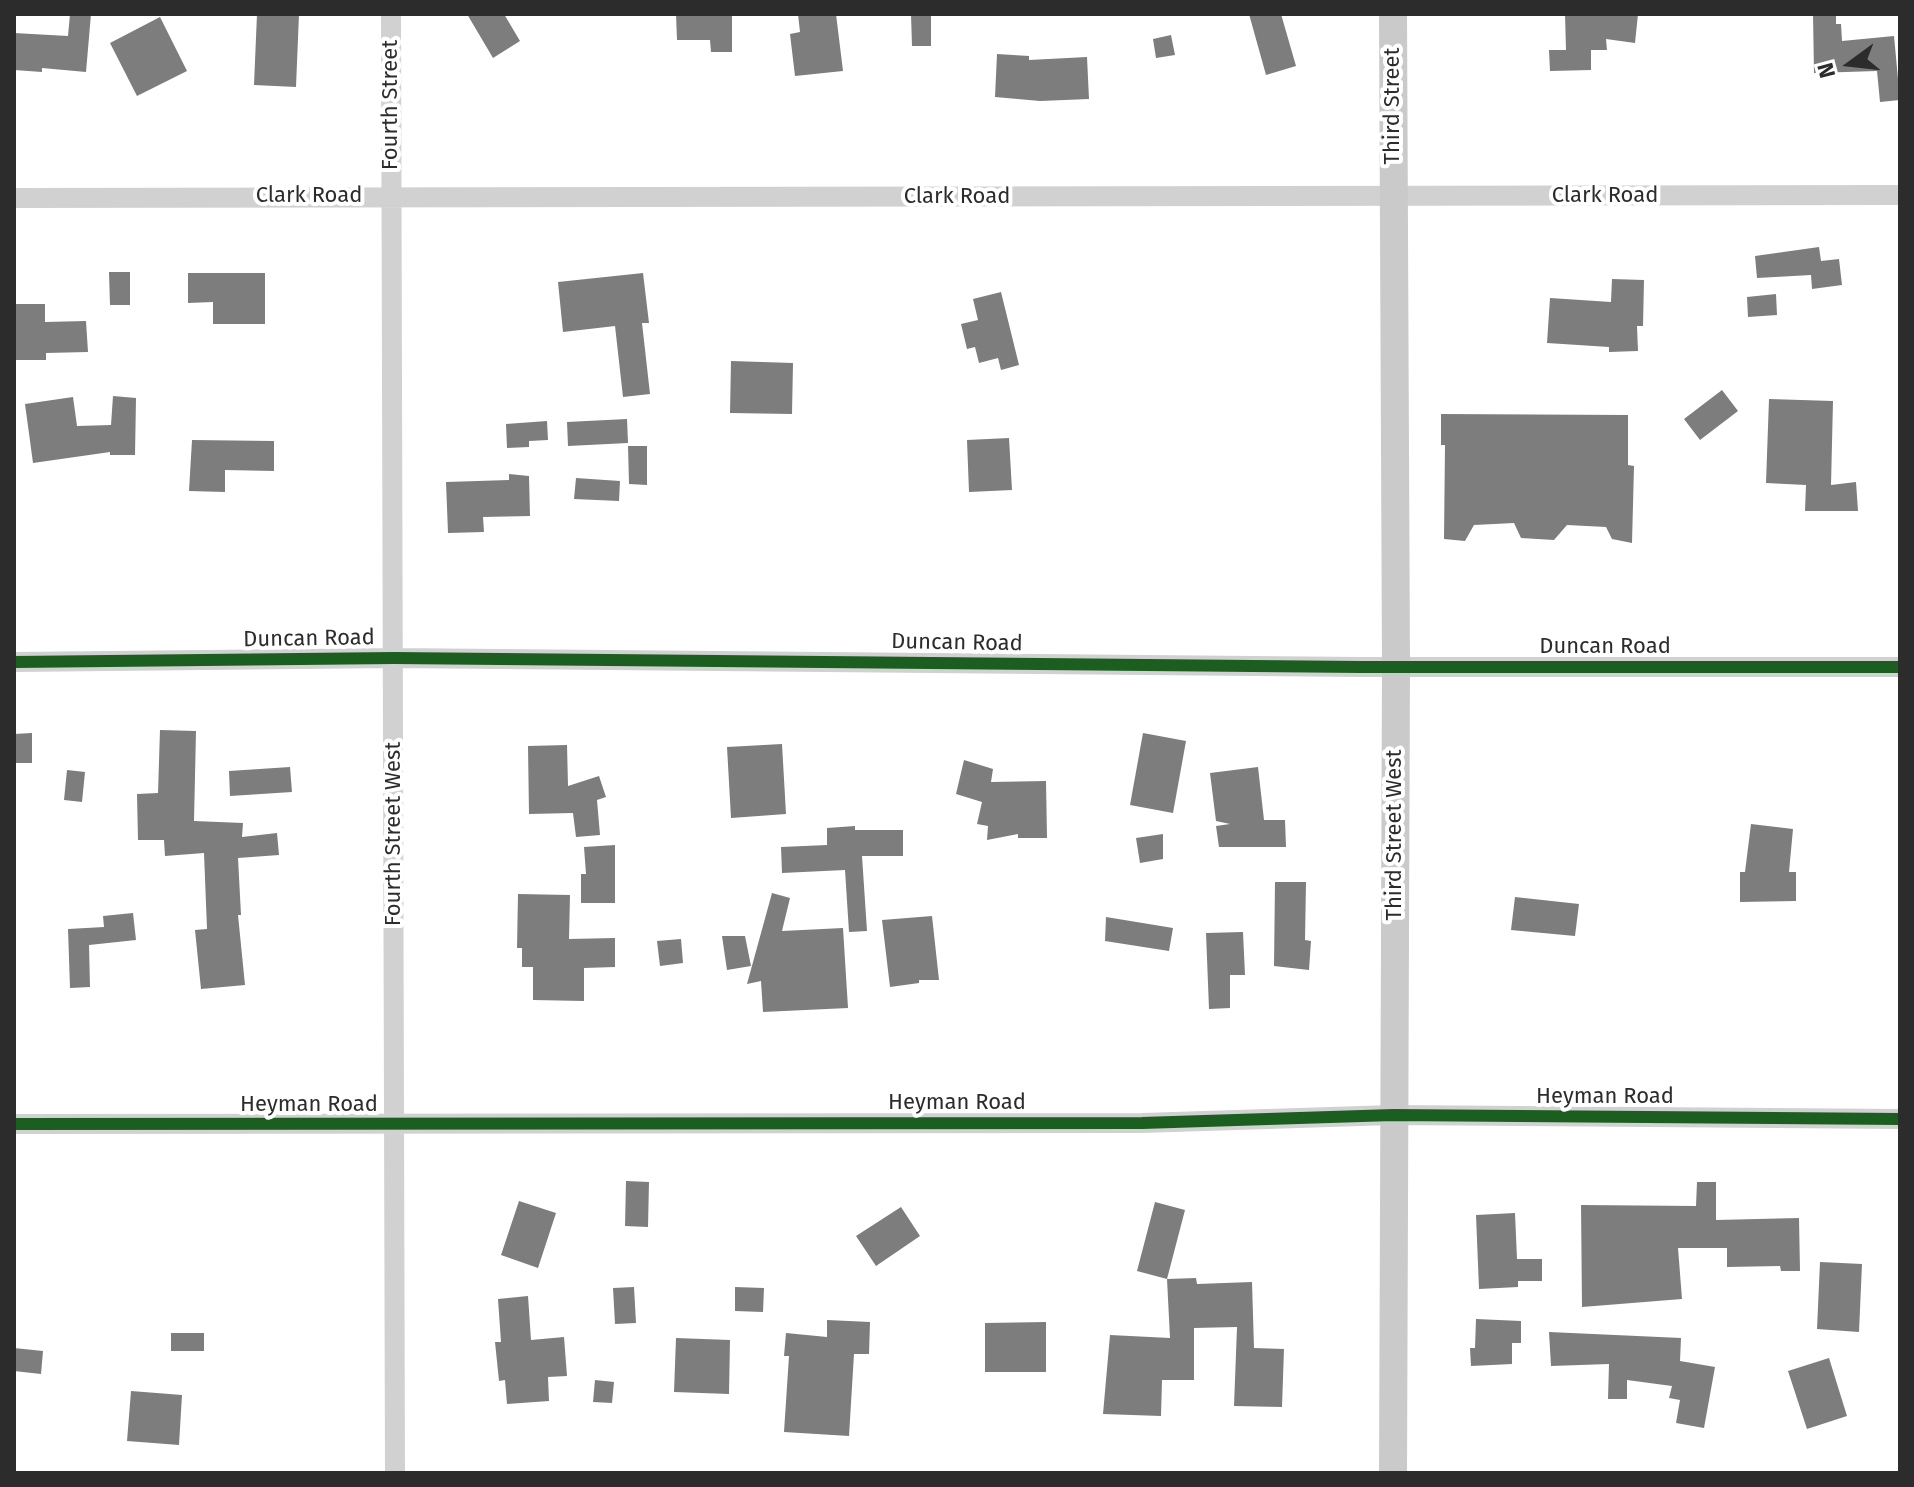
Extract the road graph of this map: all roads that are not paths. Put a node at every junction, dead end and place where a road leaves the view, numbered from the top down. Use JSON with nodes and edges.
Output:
{"nodes":[{"id":1,"x":391,"y":14,"type":"edge"},
{"id":2,"x":1393,"y":14,"type":"edge"},
{"id":3,"x":1900,"y":195,"type":"edge"},
{"id":4,"x":392,"y":196,"type":"junction"},
{"id":5,"x":1393,"y":197,"type":"junction"},
{"id":6,"x":14,"y":198,"type":"edge"},
{"id":7,"x":394,"y":658,"type":"junction"},
{"id":8,"x":14,"y":662,"type":"edge"},
{"id":9,"x":1396,"y":667,"type":"junction"},
{"id":10,"x":1900,"y":667,"type":"edge"},
{"id":11,"x":1393,"y":1115,"type":"junction"},
{"id":12,"x":1900,"y":1119,"type":"edge"},
{"id":13,"x":14,"y":1124,"type":"edge"},
{"id":14,"x":395,"y":1125,"type":"junction"},
{"id":15,"x":395,"y":1473,"type":"edge"},
{"id":16,"x":1393,"y":1473,"type":"edge"}],
"edges":[{"from":1,"to":4,"type":"street","name":"Fourth Street"},
{"from":2,"to":5,"type":"main road","name":"Third Street"},
{"from":3,"to":5,"type":"street","name":"Clark Road"},
{"from":4,"to":5,"type":"street","name":"Clark Road"},
{"from":4,"to":6,"type":"street","name":"Clark Road"},
{"from":4,"to":7,"type":"street","name":"Fourth Street West"},
{"from":5,"to":9,"type":"main road","name":"Third Street West"},
{"from":7,"to":8,"type":"street","name":"Duncan Road"},
{"from":7,"to":9,"type":"street","name":"Duncan Road"},
{"from":7,"to":14,"type":"street","name":"Fourth Street West"},
{"from":9,"to":10,"type":"street","name":"Duncan Road"},
{"from":9,"to":11,"type":"main road","name":"Third Street West"},
{"from":11,"to":12,"type":"street","name":"Heyman Road"},
{"from":11,"to":14,"type":"street","name":"Heyman Road"},
{"from":11,"to":16,"type":"main road","name":"Third Street West"},
{"from":13,"to":14,"type":"street","name":"Heyman Road"},
{"from":14,"to":15,"type":"street","name":"Fourth Street West"}]}
